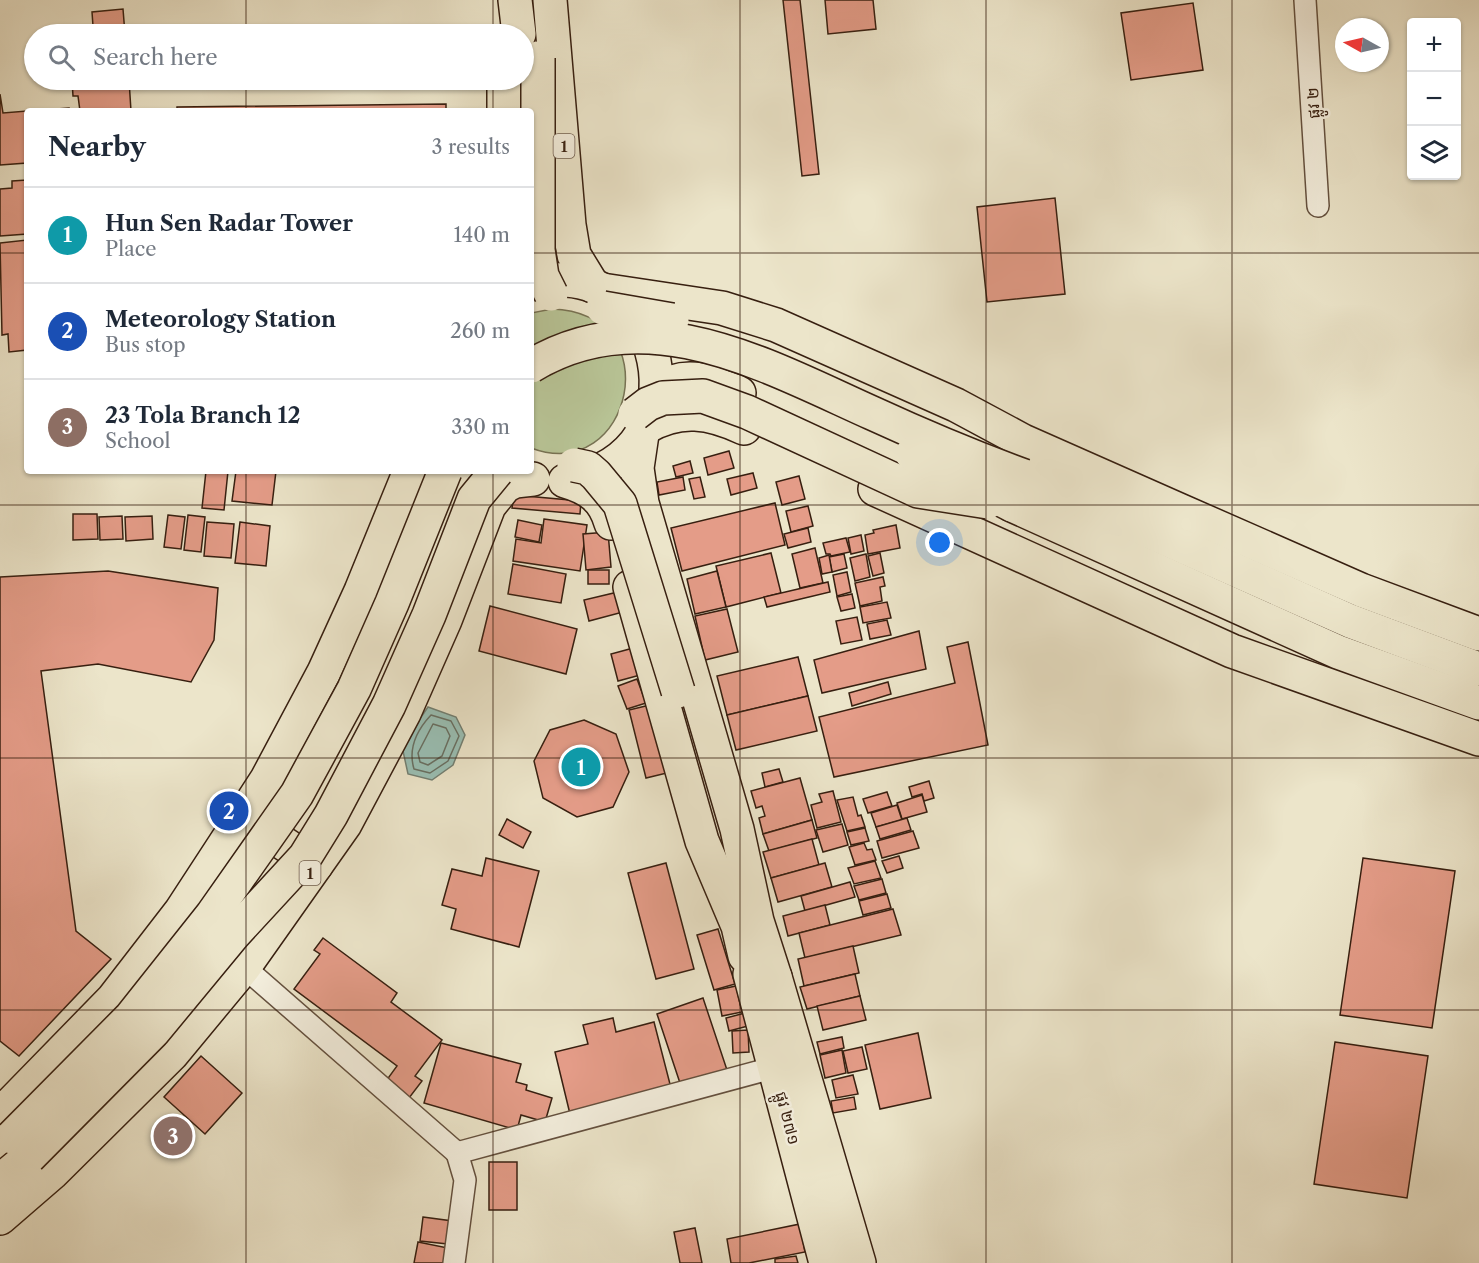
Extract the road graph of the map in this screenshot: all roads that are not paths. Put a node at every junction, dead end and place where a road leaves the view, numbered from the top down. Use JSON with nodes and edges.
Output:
{"nodes":[{"id":1,"x":499,"y":0,"type":"edge"},
{"id":2,"x":515,"y":0,"type":"edge"},
{"id":3,"x":531,"y":0,"type":"edge"},
{"id":4,"x":550,"y":0,"type":"edge"},
{"id":5,"x":1305,"y":0,"type":"edge"},
{"id":6,"x":501,"y":24,"type":"edge"},
{"id":7,"x":520,"y":24,"type":"edge"},
{"id":8,"x":529,"y":24,"type":"edge"},
{"id":9,"x":504,"y":90,"type":"edge"},
{"id":10,"x":524,"y":90,"type":"edge"},
{"id":11,"x":534,"y":90,"type":"edge"},
{"id":12,"x":504,"y":108,"type":"edge"},
{"id":13,"x":522,"y":108,"type":"edge"},
{"id":14,"x":1318,"y":206,"type":"dead end"},
{"id":15,"x":538,"y":292,"type":"edge"},
{"id":16,"x":599,"y":295,"type":"junction"},
{"id":17,"x":534,"y":365,"type":"edge"},
{"id":18,"x":534,"y":389,"type":"edge"},
{"id":19,"x":657,"y":390,"type":"junction"},
{"id":20,"x":641,"y":425,"type":"junction"},
{"id":21,"x":1023,"y":441,"type":"junction"},
{"id":22,"x":543,"y":472,"type":"edge"},
{"id":23,"x":409,"y":474,"type":"edge"},
{"id":24,"x":426,"y":474,"type":"edge"},
{"id":25,"x":444,"y":474,"type":"edge"},
{"id":26,"x":466,"y":474,"type":"edge"},
{"id":27,"x":495,"y":474,"type":"edge"},
{"id":28,"x":1002,"y":509,"type":"junction"},
{"id":29,"x":1479,"y":634,"type":"edge"},
{"id":30,"x":1479,"y":669,"type":"edge"},
{"id":31,"x":1479,"y":704,"type":"edge"},
{"id":32,"x":1479,"y":739,"type":"edge"},
{"id":33,"x":243,"y":816,"type":"junction"},
{"id":34,"x":316,"y":866,"type":"junction"},
{"id":35,"x":731,"y":910,"type":"junction"},
{"id":36,"x":174,"y":921,"type":"junction"},
{"id":37,"x":223,"y":924,"type":"junction"},
{"id":38,"x":242,"y":970,"type":"junction"},
{"id":39,"x":763,"y":975,"type":"junction"},
{"id":40,"x":787,"y":1064,"type":"junction"},
{"id":41,"x":10,"y":1139,"type":"edge"},
{"id":42,"x":457,"y":1153,"type":"junction"},
{"id":43,"x":0,"y":1181,"type":"edge"},
{"id":44,"x":0,"y":1218,"type":"edge"},
{"id":45,"x":454,"y":1263,"type":"edge"},
{"id":46,"x":826,"y":1263,"type":"edge"},
{"id":47,"x":859,"y":1263,"type":"edge"}],
"edges":[{"from":1,"to":6,"type":"main road"},
{"from":2,"to":7,"type":"main road"},
{"from":3,"to":8,"type":"main road"},
{"from":4,"to":16,"type":"main road","number":"1"},
{"from":5,"to":14,"type":"street","name":"ផ្លូវ ២"},
{"from":9,"to":12,"type":"main road"},
{"from":10,"to":13,"type":"main road"},
{"from":11,"to":15,"type":"main road","bridge":true},
{"from":15,"to":16,"type":"main road"},
{"from":16,"to":19,"type":"main road","number":"1"},
{"from":16,"to":20,"type":"main road","bridge":true},
{"from":16,"to":21,"type":"main road"},
{"from":16,"to":28,"type":"main road","bridge":true},
{"from":17,"to":28,"type":"main road","bridge":true},
{"from":18,"to":28,"type":"main road","bridge":true},
{"from":19,"to":20,"type":"main road","number":"1"},
{"from":19,"to":28,"type":"main road"},
{"from":20,"to":22,"type":"main road"},
{"from":20,"to":28,"type":"main road"},
{"from":20,"to":28,"type":"main road","bridge":true},
{"from":20,"to":39,"type":"main road"},
{"from":21,"to":28,"type":"main road"},
{"from":21,"to":29,"type":"main road"},
{"from":22,"to":34,"type":"main road","number":"1"},
{"from":22,"to":35,"type":"main road"},
{"from":22,"to":35,"type":"main road","bridge":true},
{"from":23,"to":33,"type":"main road"},
{"from":24,"to":37,"type":"main road","bridge":true},
{"from":25,"to":37,"type":"main road","bridge":true},
{"from":26,"to":37,"type":"main road","bridge":true},
{"from":27,"to":37,"type":"main road","bridge":true},
{"from":28,"to":30,"type":"main road"},
{"from":28,"to":31,"type":"main road"},
{"from":28,"to":32,"type":"main road"},
{"from":33,"to":34,"type":"main road"},
{"from":33,"to":36,"type":"main road"},
{"from":34,"to":38,"type":"main road","number":"1"},
{"from":35,"to":39,"type":"main road"},
{"from":36,"to":38,"type":"main road"},
{"from":36,"to":41,"type":"main road"},
{"from":37,"to":41,"type":"main road","bridge":true},
{"from":38,"to":42,"type":"street"},
{"from":38,"to":44,"type":"main road","number":"1"},
{"from":39,"to":40,"type":"main road","name":"ផ្លូវ ២៧១"},
{"from":40,"to":42,"type":"street"},
{"from":40,"to":46,"type":"main road","name":"ផ្លូវ ២៧១"},
{"from":40,"to":47,"type":"main road","name":"ផ្លូវ ២៧១"},
{"from":41,"to":43,"type":"main road"},
{"from":42,"to":45,"type":"street"}]}
